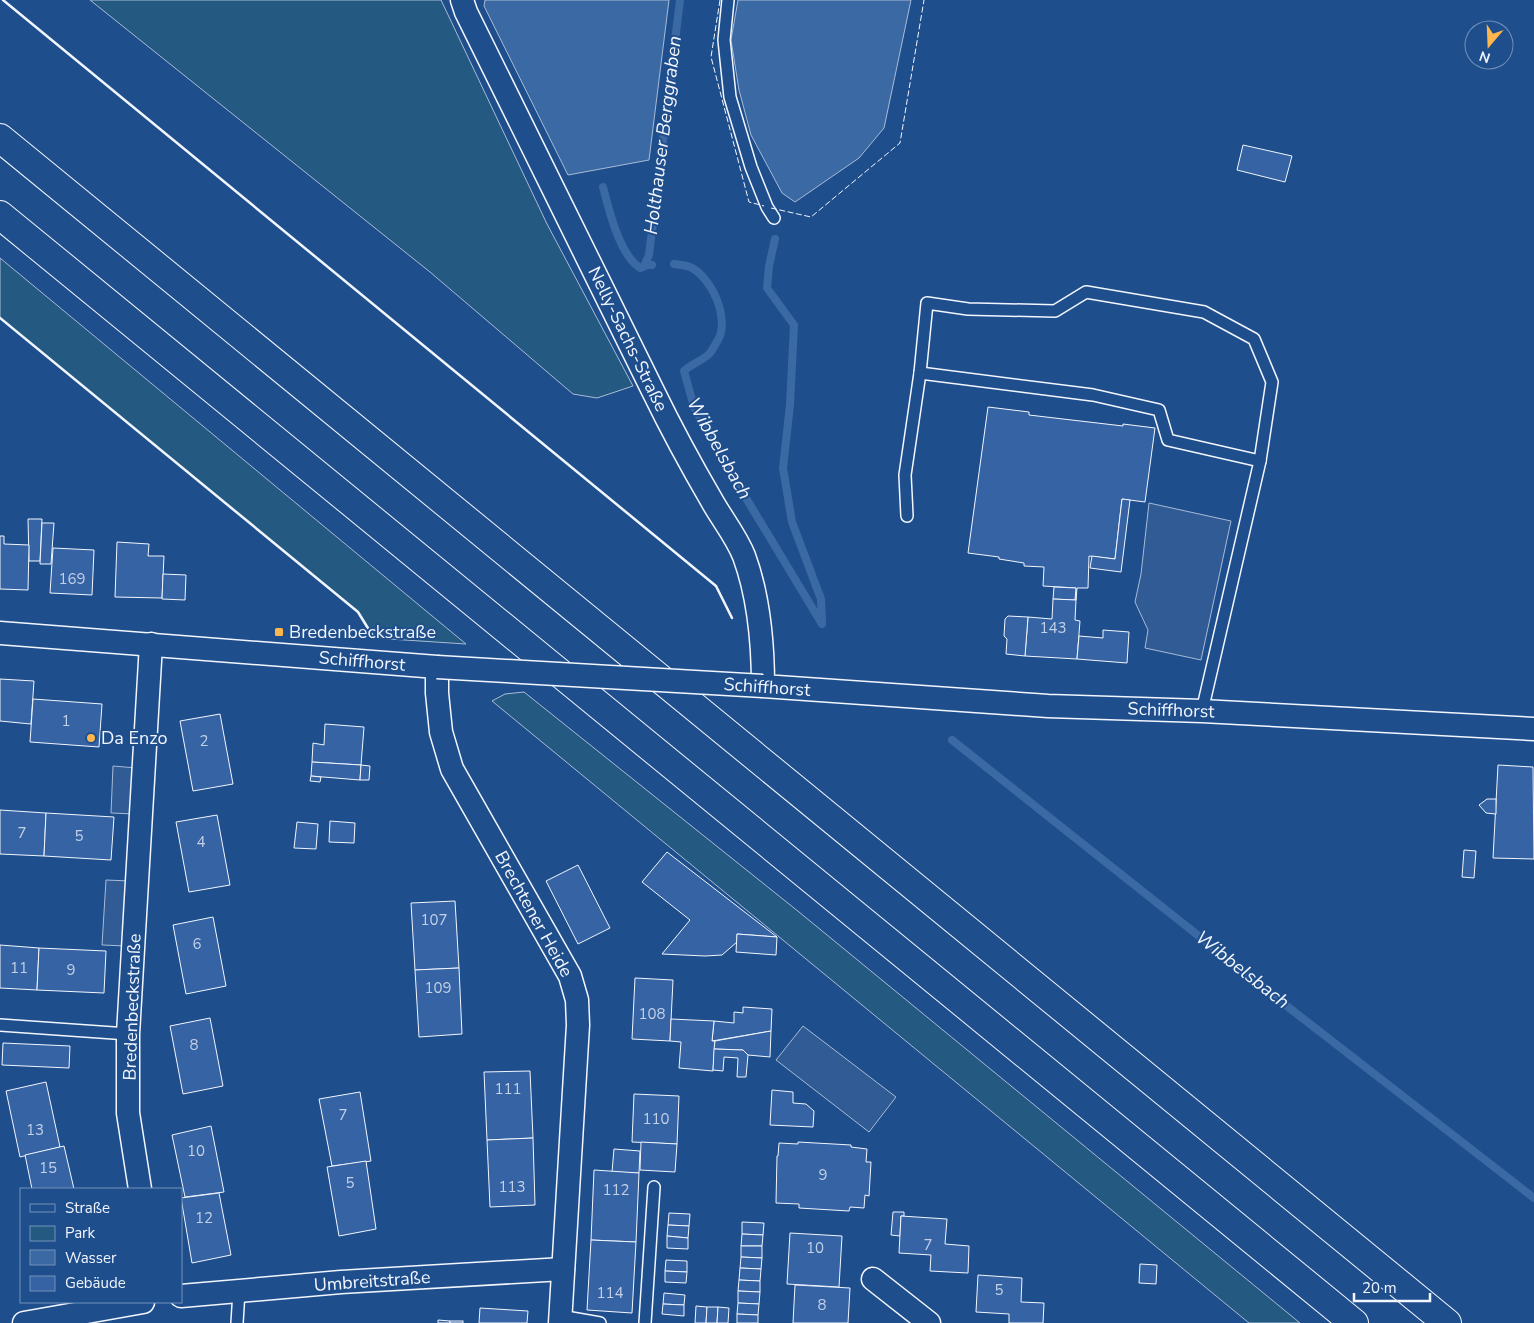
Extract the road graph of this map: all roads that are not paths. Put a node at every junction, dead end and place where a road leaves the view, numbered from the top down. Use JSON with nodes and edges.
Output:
{"nodes":[{"id":1,"x":462,"y":0,"type":"edge"},
{"id":2,"x":728,"y":0,"type":"edge"},
{"id":3,"x":0,"y":138,"type":"edge"},
{"id":4,"x":0,"y":215,"type":"edge"},
{"id":5,"x":774,"y":218,"type":"dead end"},
{"id":6,"x":920,"y":374,"type":"junction"},
{"id":7,"x":1260,"y":461,"type":"junction"},
{"id":8,"x":907,"y":516,"type":"dead end"},
{"id":9,"x":0,"y":634,"type":"edge"},
{"id":10,"x":151,"y":644,"type":"junction"},
{"id":11,"x":437,"y":673,"type":"junction"},
{"id":12,"x":763,"y":686,"type":"junction"},
{"id":13,"x":1202,"y":711,"type":"junction"},
{"id":14,"x":1534,"y":729,"type":"edge"},
{"id":15,"x":0,"y":1024,"type":"edge"},
{"id":16,"x":128,"y":1034,"type":"junction"},
{"id":17,"x":654,"y":1187,"type":"dead end"},
{"id":18,"x":140,"y":1188,"type":"edge"},
{"id":19,"x":563,"y":1269,"type":"junction"},
{"id":20,"x":873,"y":1279,"type":"dead end"},
{"id":21,"x":239,"y":1291,"type":"junction"},
{"id":22,"x":182,"y":1296,"type":"edge"},
{"id":23,"x":136,"y":1303,"type":"edge"},
{"id":24,"x":915,"y":1319,"type":"edge"},
{"id":25,"x":560,"y":1320,"type":"edge"},
{"id":26,"x":24,"y":1323,"type":"edge"},
{"id":27,"x":237,"y":1323,"type":"edge"},
{"id":28,"x":600,"y":1323,"type":"edge"},
{"id":29,"x":645,"y":1323,"type":"edge"},
{"id":30,"x":1354,"y":1323,"type":"edge"},
{"id":31,"x":1447,"y":1323,"type":"edge"}],
"edges":[{"from":1,"to":12,"type":"street","name":"Nelly-Sachs-Straße"},
{"from":2,"to":5,"type":"lane"},
{"from":3,"to":31,"type":"highway"},
{"from":4,"to":30,"type":"highway"},
{"from":6,"to":7,"type":"lane"},
{"from":6,"to":7,"type":"lane"},
{"from":6,"to":8,"type":"lane"},
{"from":7,"to":13,"type":"lane"},
{"from":9,"to":10,"type":"street","name":"Schiffhorst"},
{"from":10,"to":11,"type":"street","name":"Schiffhorst"},
{"from":10,"to":16,"type":"street","name":"Bredenbeckstraße"},
{"from":11,"to":12,"type":"street","name":"Schiffhorst","bridge":true},
{"from":11,"to":19,"type":"street","name":"Brechtener Heide"},
{"from":12,"to":13,"type":"street","name":"Schiffhorst"},
{"from":13,"to":14,"type":"street","name":"Schiffhorst"},
{"from":15,"to":16,"type":"lane"},
{"from":16,"to":18,"type":"street","name":"Bredenbeckstraße"},
{"from":17,"to":29,"type":"lane"},
{"from":19,"to":21,"type":"street","name":"Umbreitstraße"},
{"from":19,"to":25,"type":"street","name":"Brechtener Heide"},
{"from":20,"to":24,"type":"street"},
{"from":21,"to":22,"type":"street","name":"Umbreitstraße"},
{"from":21,"to":27,"type":"lane"},
{"from":23,"to":26,"type":"street"},
{"from":25,"to":28,"type":"lane"}]}
